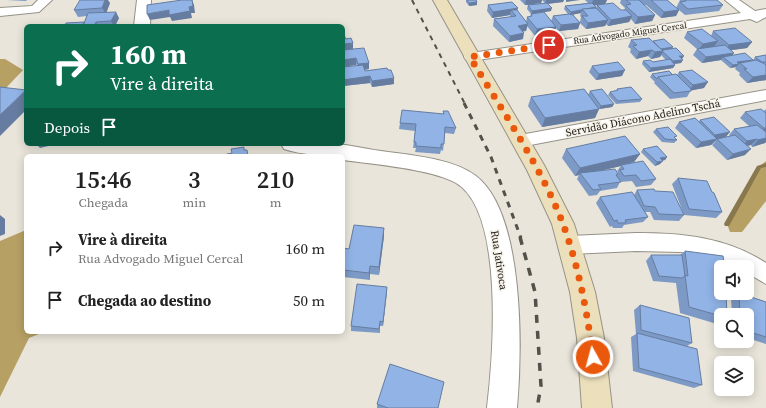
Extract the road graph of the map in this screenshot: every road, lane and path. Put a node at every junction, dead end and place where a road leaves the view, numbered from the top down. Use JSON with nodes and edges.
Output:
{"nodes":[{"id":1,"x":46,"y":0,"type":"edge"},
{"id":2,"x":144,"y":0,"type":"edge"},
{"id":3,"x":440,"y":0,"type":"edge"},
{"id":4,"x":731,"y":0,"type":"edge"},
{"id":5,"x":35,"y":9,"type":"junction"},
{"id":6,"x":0,"y":12,"type":"edge"},
{"id":7,"x":766,"y":13,"type":"edge"},
{"id":8,"x":752,"y":15,"type":"junction"},
{"id":9,"x":15,"y":24,"type":"dead end"},
{"id":10,"x":142,"y":24,"type":"edge"},
{"id":11,"x":766,"y":24,"type":"edge"},
{"id":12,"x":470,"y":57,"type":"junction"},
{"id":13,"x":766,"y":95,"type":"edge"},
{"id":14,"x":520,"y":141,"type":"junction"},
{"id":15,"x":312,"y":146,"type":"edge"},
{"id":16,"x":570,"y":245,"type":"junction"},
{"id":17,"x":766,"y":274,"type":"edge"},
{"id":18,"x":502,"y":408,"type":"edge"},
{"id":19,"x":597,"y":408,"type":"edge"}],
"edges":[{"from":1,"to":5,"type":"street"},
{"from":2,"to":10,"type":"street"},
{"from":3,"to":12,"type":"main road"},
{"from":4,"to":8,"type":"street"},
{"from":5,"to":6,"type":"street"},
{"from":5,"to":9,"type":"street"},
{"from":7,"to":8,"type":"street","name":"Rua Advogado Miguel Cercal"},
{"from":8,"to":11,"type":"street"},
{"from":8,"to":12,"type":"street","name":"Rua Advogado Miguel Cercal"},
{"from":12,"to":14,"type":"main road"},
{"from":13,"to":14,"type":"street","name":"Servidão Diácono Adelino Tschá"},
{"from":14,"to":16,"type":"main road"},
{"from":15,"to":18,"type":"street","name":"Rua Jativoca"},
{"from":16,"to":17,"type":"street"},
{"from":16,"to":19,"type":"main road"}]}
